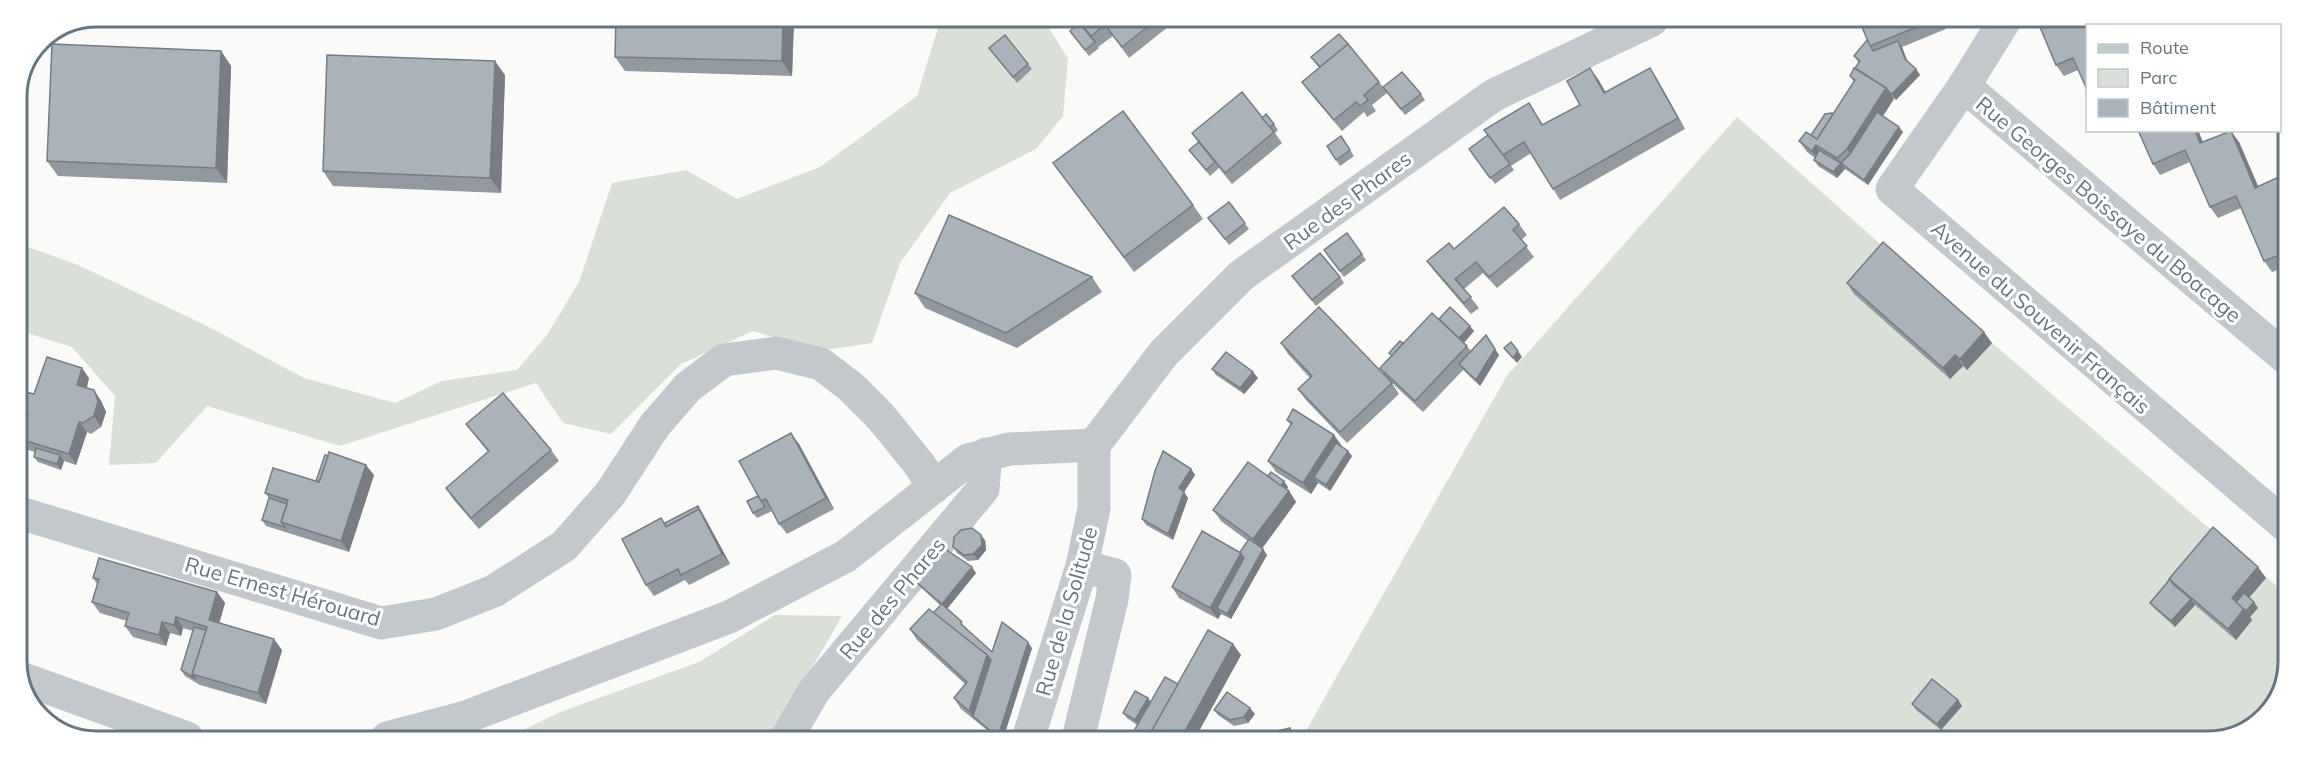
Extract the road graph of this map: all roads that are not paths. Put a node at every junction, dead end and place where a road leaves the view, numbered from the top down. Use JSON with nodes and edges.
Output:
{"nodes":[{"id":1,"x":1637,"y":27,"type":"edge"},
{"id":2,"x":2001,"y":27,"type":"edge"},
{"id":3,"x":1964,"y":86,"type":"junction"},
{"id":4,"x":2278,"y":353,"type":"edge"},
{"id":5,"x":1094,"y":445,"type":"junction"},
{"id":6,"x":986,"y":454,"type":"junction"},
{"id":7,"x":934,"y":487,"type":"junction"},
{"id":8,"x":27,"y":516,"type":"edge"},
{"id":9,"x":2278,"y":519,"type":"edge"},
{"id":10,"x":1082,"y":566,"type":"junction"},
{"id":11,"x":30,"y":681,"type":"edge"},
{"id":12,"x":168,"y":731,"type":"edge"},
{"id":13,"x":413,"y":731,"type":"edge"},
{"id":14,"x":791,"y":731,"type":"edge"},
{"id":15,"x":1030,"y":731,"type":"edge"},
{"id":16,"x":1080,"y":731,"type":"edge"}],
"edges":[{"from":1,"to":5,"type":"street","name":"Rue des Phares"},
{"from":2,"to":3,"type":"street","name":"Rue Georges Boissaye du Boacage"},
{"from":3,"to":4,"type":"street","name":"Rue Georges Boissaye du Boacage"},
{"from":3,"to":9,"type":"street","name":"Avenue du Souvenir Français"},
{"from":5,"to":6,"type":"street"},
{"from":5,"to":10,"type":"street","name":"Rue de la Solitude"},
{"from":6,"to":7,"type":"street"},
{"from":6,"to":14,"type":"street","name":"Rue des Phares"},
{"from":7,"to":8,"type":"street","name":"Rue Ernest Hérouard"},
{"from":7,"to":13,"type":"street"},
{"from":10,"to":15,"type":"street","name":"Rue de la Solitude"},
{"from":10,"to":16,"type":"street"},
{"from":11,"to":12,"type":"street"}]}
